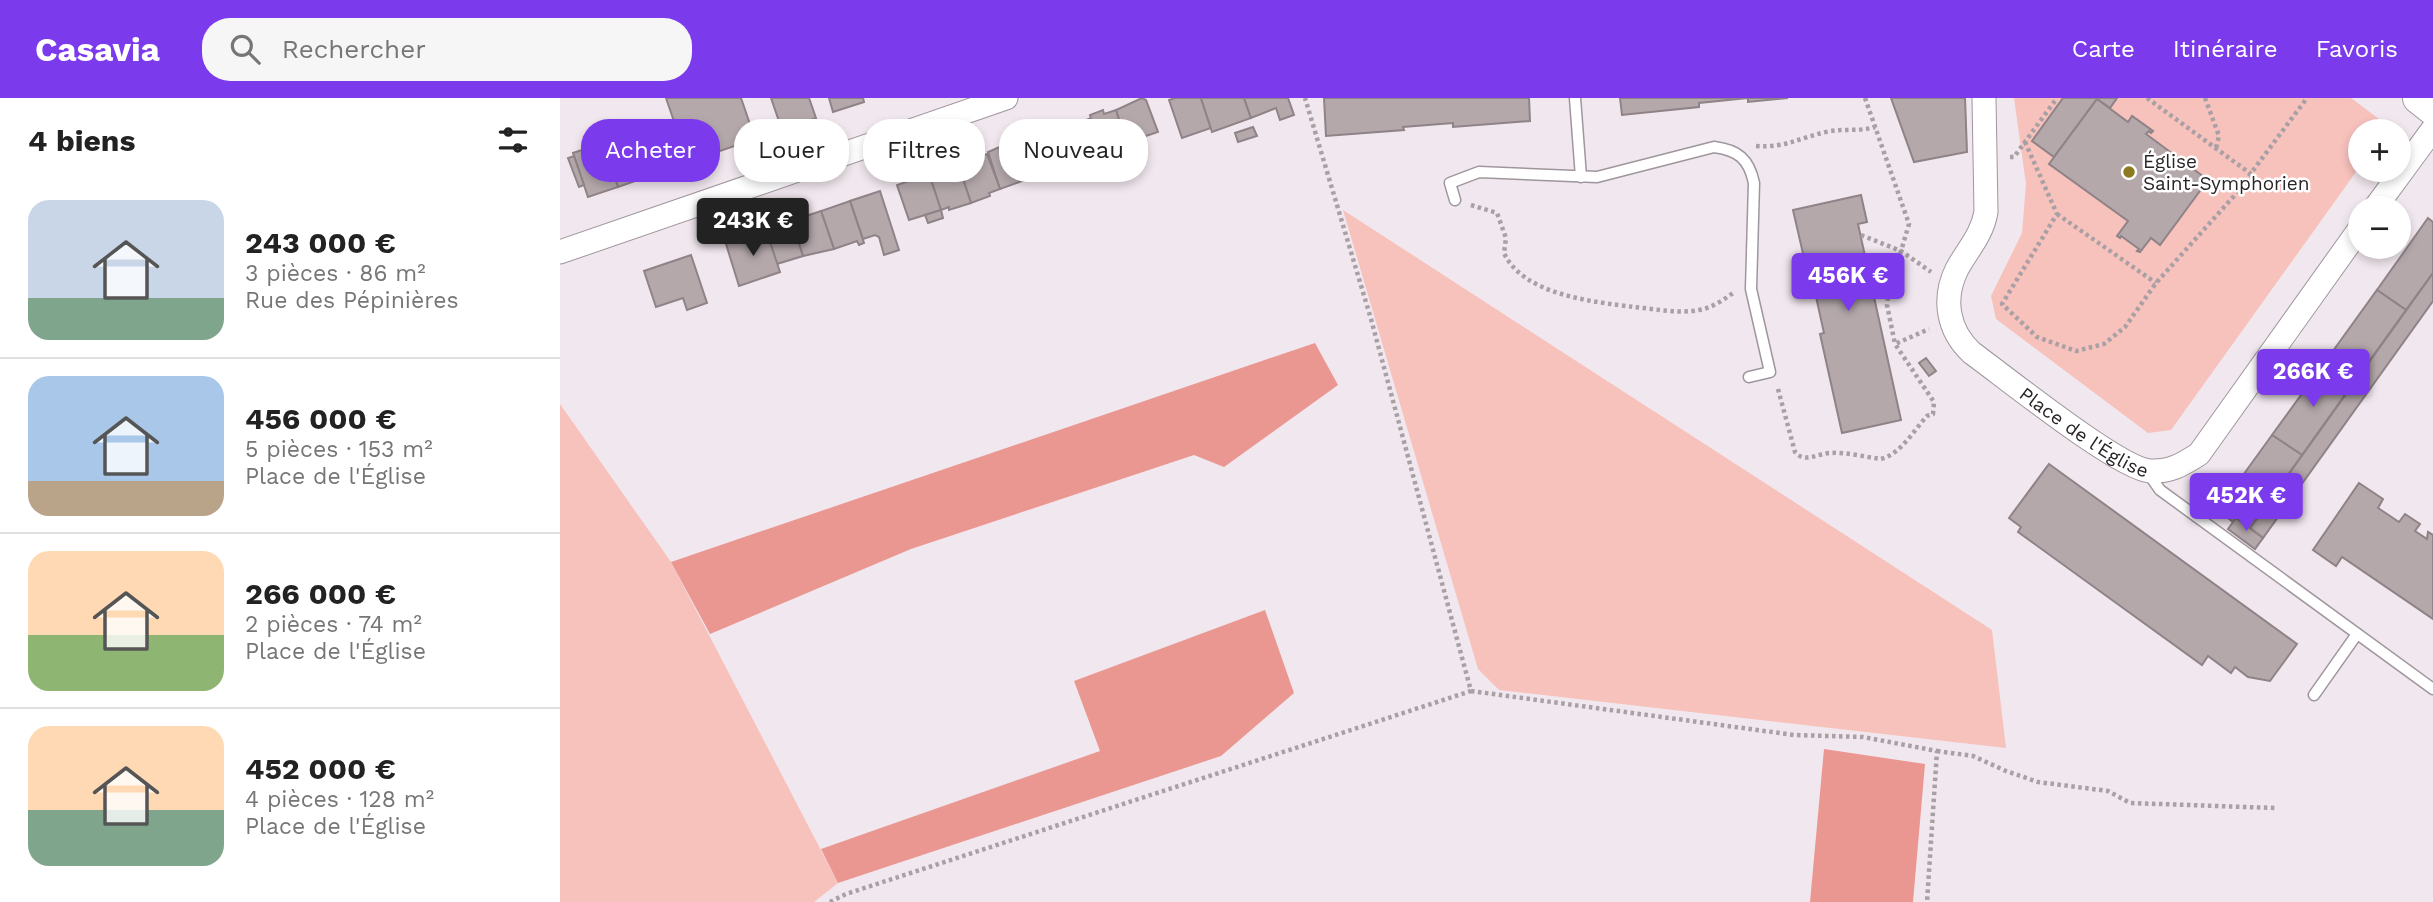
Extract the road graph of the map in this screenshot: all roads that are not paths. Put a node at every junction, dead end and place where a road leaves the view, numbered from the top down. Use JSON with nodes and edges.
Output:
{"nodes":[{"id":1,"x":1006,"y":98,"type":"edge"},
{"id":2,"x":1575,"y":98,"type":"edge"},
{"id":3,"x":1984,"y":98,"type":"edge"},
{"id":4,"x":2419,"y":98,"type":"edge"},
{"id":5,"x":2433,"y":109,"type":"edge"},
{"id":6,"x":2433,"y":129,"type":"edge"},
{"id":7,"x":1581,"y":177,"type":"junction"},
{"id":8,"x":2384,"y":196,"type":"edge"},
{"id":9,"x":1455,"y":200,"type":"road end"},
{"id":10,"x":2348,"y":245,"type":"edge"},
{"id":11,"x":560,"y":253,"type":"edge"},
{"id":12,"x":1749,"y":377,"type":"dead end"},
{"id":13,"x":2147,"y":471,"type":"junction"},
{"id":14,"x":2357,"y":635,"type":"junction"},
{"id":15,"x":2433,"y":689,"type":"edge"},
{"id":16,"x":2314,"y":695,"type":"dead end"}],
"edges":[{"from":1,"to":11,"type":"street"},
{"from":2,"to":7,"type":"lane"},
{"from":3,"to":13,"type":"street","name":"Place de l'Église"},
{"from":4,"to":5,"type":"main road"},
{"from":6,"to":8,"type":"street"},
{"from":7,"to":9,"type":"lane"},
{"from":7,"to":12,"type":"lane"},
{"from":10,"to":13,"type":"street","name":"Place de l'Église"},
{"from":13,"to":14,"type":"lane"},
{"from":14,"to":15,"type":"lane"},
{"from":14,"to":16,"type":"lane"}]}
